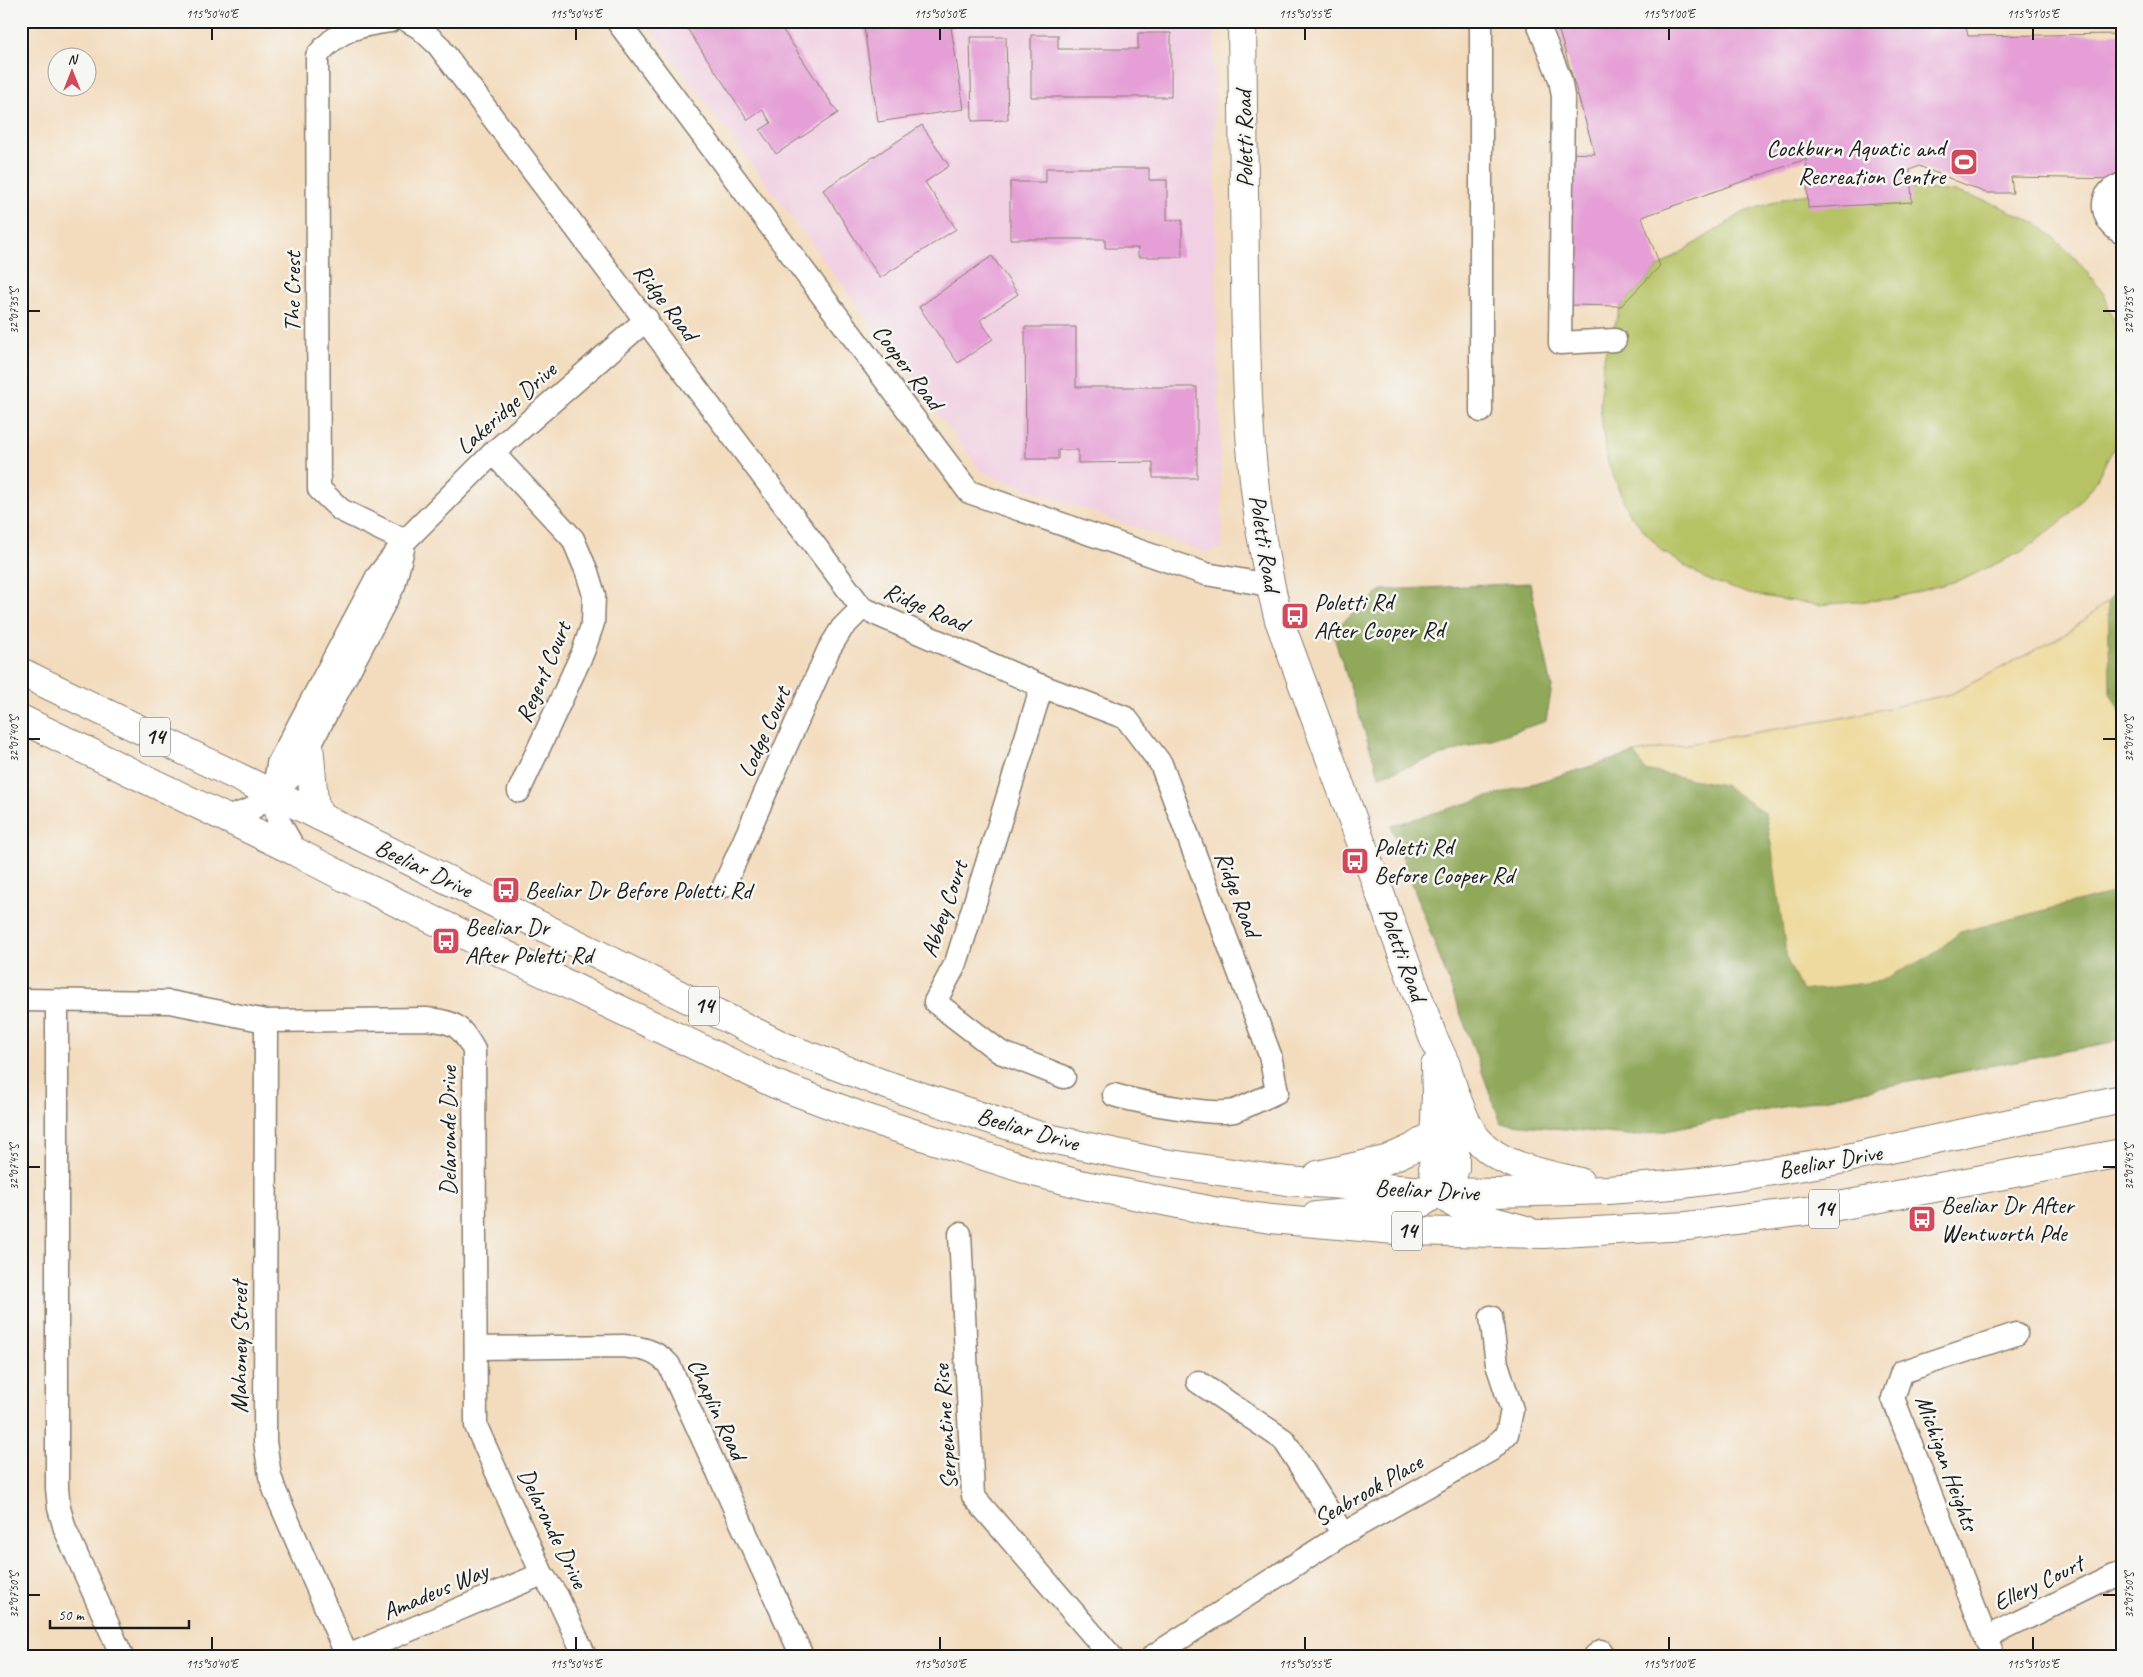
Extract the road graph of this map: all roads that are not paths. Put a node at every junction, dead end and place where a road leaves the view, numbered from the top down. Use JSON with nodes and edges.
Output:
{"nodes":[{"id":1,"x":408,"y":21,"type":"edge"},
{"id":2,"x":617,"y":21,"type":"edge"},
{"id":3,"x":1242,"y":21,"type":"edge"},
{"id":4,"x":1481,"y":21,"type":"edge"},
{"id":5,"x":1537,"y":21,"type":"edge"},
{"id":6,"x":380,"y":22,"type":"edge"},
{"id":7,"x":2122,"y":184,"type":"edge"},
{"id":8,"x":2122,"y":233,"type":"edge"},
{"id":9,"x":646,"y":319,"type":"junction"},
{"id":10,"x":1615,"y":340,"type":"dead end"},
{"id":11,"x":1481,"y":412,"type":"dead end"},
{"id":12,"x":493,"y":453,"type":"junction"},
{"id":13,"x":405,"y":541,"type":"junction"},
{"id":14,"x":1270,"y":585,"type":"junction"},
{"id":15,"x":862,"y":608,"type":"junction"},
{"id":16,"x":21,"y":672,"type":"edge"},
{"id":17,"x":1042,"y":686,"type":"junction"},
{"id":18,"x":21,"y":720,"type":"edge"},
{"id":19,"x":309,"y":745,"type":"junction"},
{"id":20,"x":519,"y":791,"type":"dead end"},
{"id":21,"x":273,"y":794,"type":"junction"},
{"id":22,"x":319,"y":816,"type":"junction"},
{"id":23,"x":226,"y":818,"type":"junction"},
{"id":24,"x":296,"y":852,"type":"junction"},
{"id":25,"x":724,"y":886,"type":"dead end"},
{"id":26,"x":21,"y":1000,"type":"edge"},
{"id":27,"x":57,"y":1000,"type":"junction"},
{"id":28,"x":266,"y":1022,"type":"junction"},
{"id":29,"x":1433,"y":1037,"type":"junction"},
{"id":30,"x":1064,"y":1077,"type":"dead end"},
{"id":31,"x":1455,"y":1094,"type":"junction"},
{"id":32,"x":1114,"y":1096,"type":"dead end"},
{"id":33,"x":2122,"y":1099,"type":"edge"},
{"id":34,"x":1434,"y":1134,"type":"junction"},
{"id":35,"x":2122,"y":1153,"type":"edge"},
{"id":36,"x":1287,"y":1182,"type":"junction"},
{"id":37,"x":1608,"y":1190,"type":"junction"},
{"id":38,"x":1441,"y":1192,"type":"junction"},
{"id":39,"x":1271,"y":1219,"type":"junction"},
{"id":40,"x":960,"y":1234,"type":"dead end"},
{"id":41,"x":1542,"y":1234,"type":"junction"},
{"id":42,"x":1491,"y":1317,"type":"dead end"},
{"id":43,"x":2016,"y":1334,"type":"dead end"},
{"id":44,"x":476,"y":1348,"type":"junction"},
{"id":45,"x":1198,"y":1382,"type":"dead end"},
{"id":46,"x":1343,"y":1534,"type":"junction"},
{"id":47,"x":542,"y":1574,"type":"junction"},
{"id":48,"x":2114,"y":1575,"type":"dead end"},
{"id":49,"x":1989,"y":1647,"type":"edge"},
{"id":50,"x":122,"y":1656,"type":"edge"},
{"id":51,"x":348,"y":1656,"type":"edge"},
{"id":52,"x":585,"y":1656,"type":"edge"},
{"id":53,"x":802,"y":1656,"type":"edge"},
{"id":54,"x":1111,"y":1656,"type":"edge"},
{"id":55,"x":1153,"y":1656,"type":"edge"}],
"edges":[{"from":1,"to":9,"type":"street","name":"Ridge Road"},
{"from":2,"to":14,"type":"street","name":"Cooper Road"},
{"from":3,"to":14,"type":"main road","name":"Poletti Road"},
{"from":4,"to":11,"type":"street"},
{"from":5,"to":10,"type":"street"},
{"from":6,"to":13,"type":"street","name":"The Crest"},
{"from":7,"to":8,"type":"street"},
{"from":9,"to":12,"type":"street","name":"Lakeridge Drive"},
{"from":9,"to":15,"type":"street","name":"Ridge Road"},
{"from":12,"to":13,"type":"street","name":"Lakeridge Drive"},
{"from":12,"to":20,"type":"street","name":"Regent Court"},
{"from":13,"to":19,"type":"street"},
{"from":13,"to":21,"type":"street","name":"Lakeridge Drive"},
{"from":14,"to":29,"type":"main road","name":"Poletti Road"},
{"from":15,"to":17,"type":"street","name":"Ridge Road"},
{"from":15,"to":25,"type":"street","name":"Lodge Court"},
{"from":16,"to":21,"type":"main road","name":"Beeliar Drive","number":"14"},
{"from":17,"to":30,"type":"street","name":"Abbey Court"},
{"from":17,"to":32,"type":"street","name":"Ridge Road"},
{"from":18,"to":23,"type":"main road","name":"Beeliar Drive","number":"14"},
{"from":19,"to":21,"type":"street"},
{"from":19,"to":22,"type":"main road"},
{"from":21,"to":22,"type":"main road","name":"Beeliar Drive","number":"14"},
{"from":21,"to":23,"type":"street"},
{"from":21,"to":24,"type":"street","name":"Lakeridge Drive"},
{"from":22,"to":36,"type":"main road","name":"Beeliar Drive","number":"14"},
{"from":23,"to":24,"type":"main road","name":"Beeliar Drive","number":"14"},
{"from":24,"to":39,"type":"main road","name":"Beeliar Drive","number":"14"},
{"from":26,"to":27,"type":"street","name":"Delaronde Drive"},
{"from":27,"to":28,"type":"street","name":"Delaronde Drive"},
{"from":27,"to":50,"type":"street"},
{"from":28,"to":44,"type":"street","name":"Delaronde Drive"},
{"from":28,"to":51,"type":"street","name":"Mahoney Street"},
{"from":29,"to":31,"type":"main road","name":"Poletti Road"},
{"from":29,"to":34,"type":"main road","name":"Poletti Road"},
{"from":31,"to":37,"type":"main road"},
{"from":31,"to":38,"type":"main road","name":"Poletti Road"},
{"from":33,"to":37,"type":"main road","name":"Beeliar Drive","number":"14"},
{"from":34,"to":36,"type":"main road"},
{"from":34,"to":38,"type":"main road","name":"Poletti Road"},
{"from":35,"to":41,"type":"main road","name":"Beeliar Drive","number":"14"},
{"from":36,"to":38,"type":"main road","name":"Beeliar Drive","number":"14"},
{"from":37,"to":38,"type":"main road","name":"Beeliar Drive","number":"14"},
{"from":38,"to":39,"type":"main road","name":"Poletti Road"},
{"from":38,"to":41,"type":"main road"},
{"from":39,"to":41,"type":"main road","name":"Beeliar Drive","number":"14"},
{"from":40,"to":54,"type":"street","name":"Serpentine Rise"},
{"from":42,"to":46,"type":"street","name":"Seabrook Place"},
{"from":43,"to":49,"type":"street","name":"Michigan Heights"},
{"from":44,"to":47,"type":"street","name":"Delaronde Drive"},
{"from":44,"to":53,"type":"street","name":"Chaplin Road"},
{"from":45,"to":46,"type":"street"},
{"from":46,"to":55,"type":"street","name":"Seabrook Place"},
{"from":47,"to":51,"type":"street","name":"Amadeus Way"},
{"from":47,"to":52,"type":"street","name":"Delaronde Drive"},
{"from":48,"to":49,"type":"street","name":"Ellery Court"}]}
